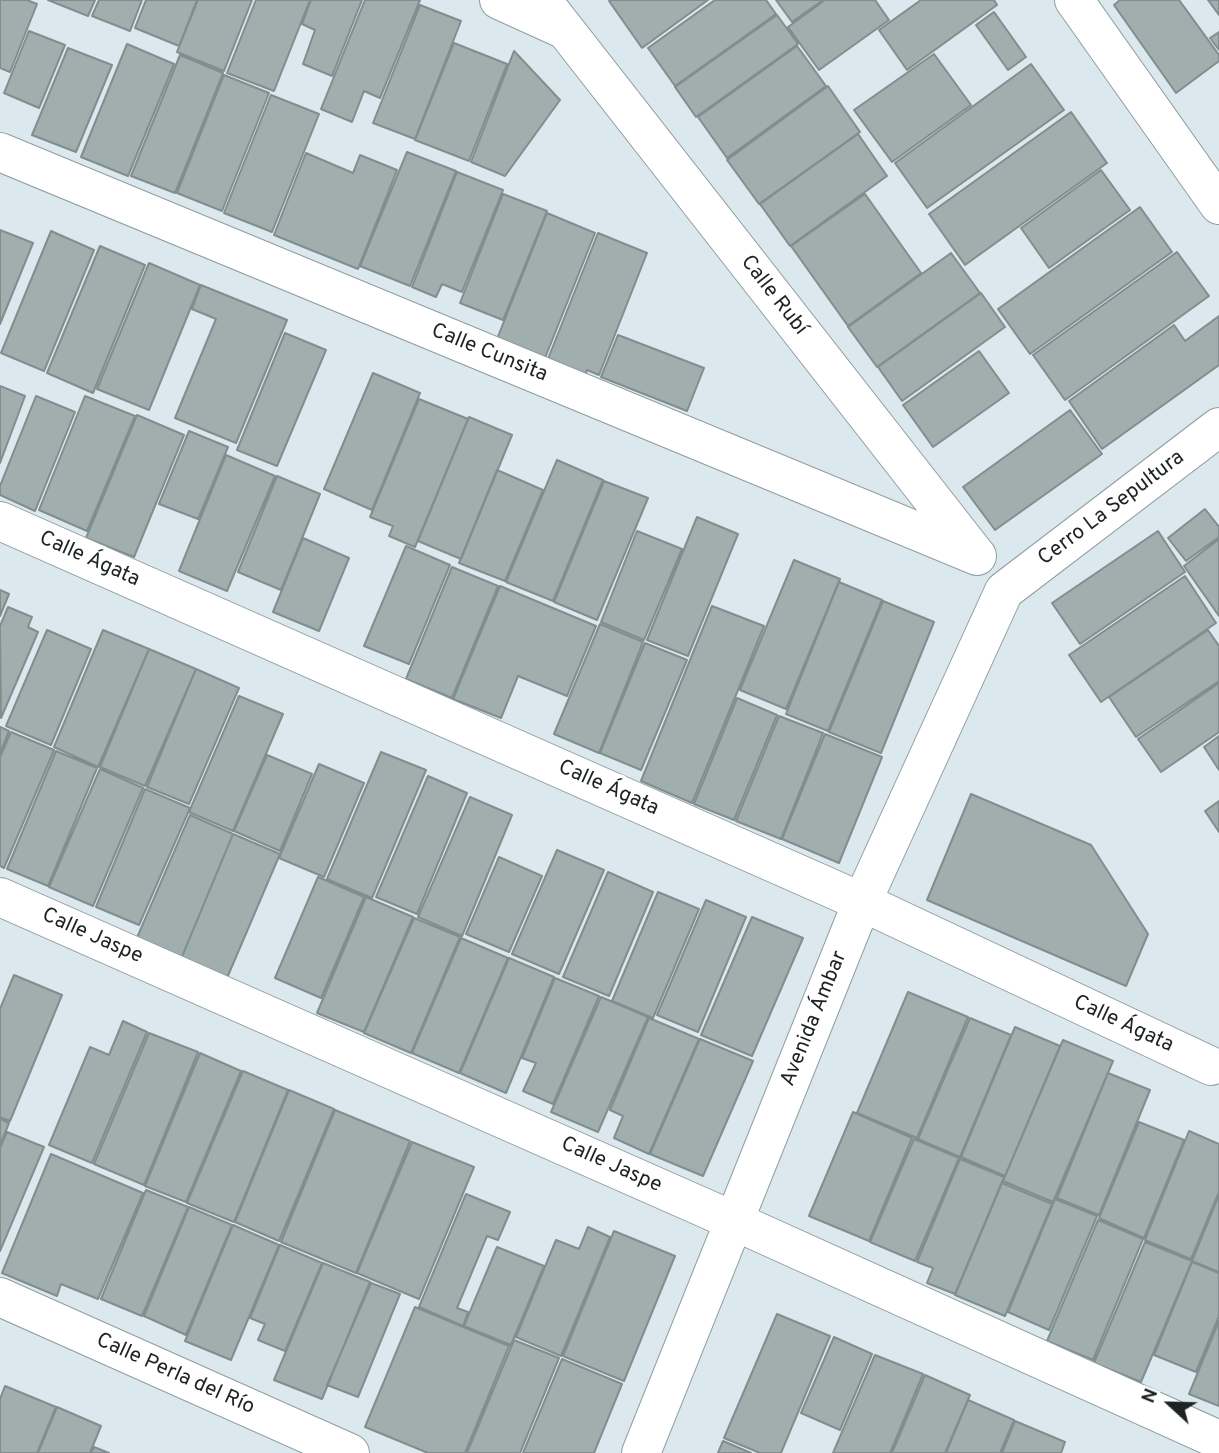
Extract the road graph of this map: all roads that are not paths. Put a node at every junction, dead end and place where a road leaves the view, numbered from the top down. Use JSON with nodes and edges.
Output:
{"nodes":[{"id":1,"x":499,"y":0,"type":"edge"},
{"id":2,"x":1074,"y":0,"type":"edge"},
{"id":3,"x":553,"y":15,"type":"edge"},
{"id":4,"x":0,"y":152,"type":"edge"},
{"id":5,"x":1219,"y":205,"type":"edge"},
{"id":6,"x":1219,"y":427,"type":"edge"},
{"id":7,"x":0,"y":521,"type":"edge"},
{"id":8,"x":977,"y":556,"type":"junction"},
{"id":9,"x":1004,"y":591,"type":"junction"},
{"id":10,"x":0,"y":897,"type":"edge"},
{"id":11,"x":862,"y":902,"type":"junction"},
{"id":12,"x":1211,"y":1066,"type":"dead end"},
{"id":13,"x":734,"y":1221,"type":"junction"},
{"id":14,"x":0,"y":1297,"type":"edge"},
{"id":15,"x":1219,"y":1440,"type":"edge"},
{"id":16,"x":350,"y":1453,"type":"edge"},
{"id":17,"x":641,"y":1453,"type":"edge"}],
"edges":[{"from":1,"to":3,"type":"street"},
{"from":2,"to":5,"type":"street"},
{"from":3,"to":8,"type":"street","name":"Calle Rubí"},
{"from":4,"to":8,"type":"street","name":"Calle Cunsita"},
{"from":6,"to":9,"type":"street","name":"Cerro La Sepultura"},
{"from":7,"to":11,"type":"street","name":"Calle Ágata"},
{"from":8,"to":9,"type":"street","name":"Calle Rubí"},
{"from":9,"to":11,"type":"street","name":"Avenida Ámbar"},
{"from":10,"to":13,"type":"street","name":"Calle Jaspe"},
{"from":11,"to":12,"type":"street","name":"Calle Ágata"},
{"from":11,"to":13,"type":"street","name":"Avenida Ámbar"},
{"from":13,"to":15,"type":"street","name":"Calle Jaspe"},
{"from":13,"to":17,"type":"street","name":"Avenida Ámbar"},
{"from":14,"to":16,"type":"street","name":"Calle Perla del Río"}]}
